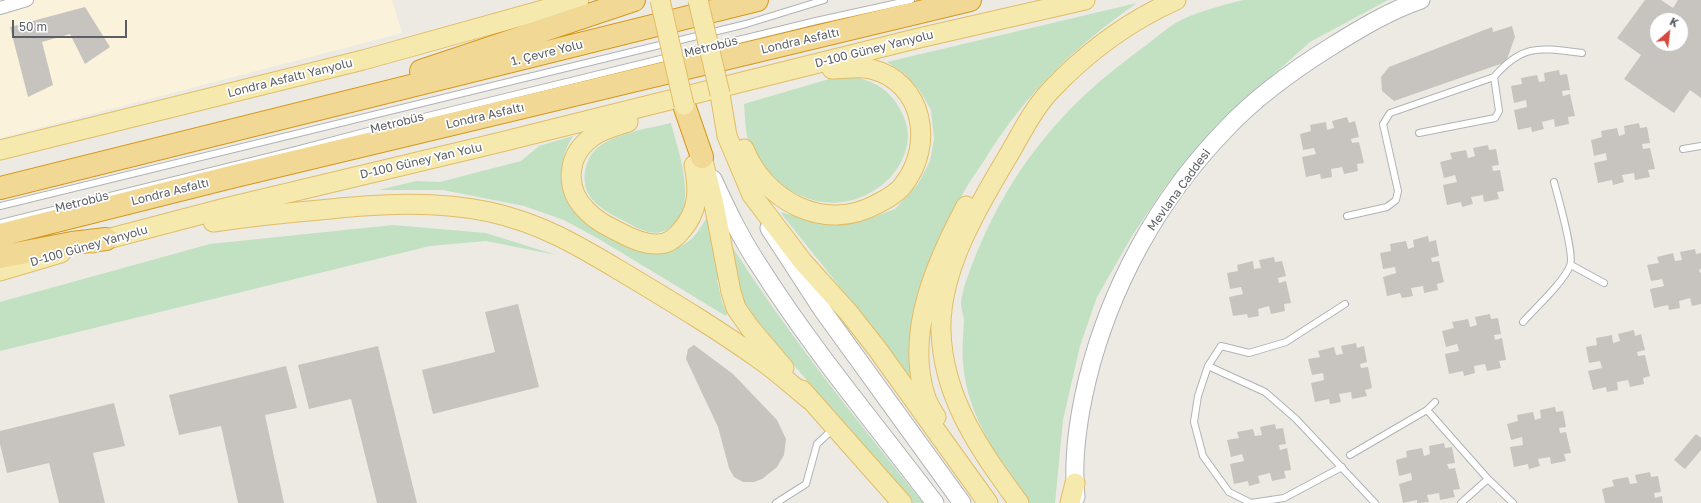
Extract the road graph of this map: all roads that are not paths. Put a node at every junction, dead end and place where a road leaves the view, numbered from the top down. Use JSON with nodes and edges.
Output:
{"nodes":[{"id":1,"x":27,"y":0,"type":"edge"},
{"id":2,"x":579,"y":0,"type":"edge"},
{"id":3,"x":634,"y":0,"type":"edge"},
{"id":4,"x":660,"y":0,"type":"edge"},
{"id":5,"x":698,"y":0,"type":"edge"},
{"id":6,"x":757,"y":0,"type":"edge"},
{"id":7,"x":824,"y":0,"type":"edge"},
{"id":8,"x":911,"y":0,"type":"edge"},
{"id":9,"x":970,"y":0,"type":"edge"},
{"id":10,"x":1085,"y":0,"type":"edge"},
{"id":11,"x":1176,"y":0,"type":"edge"},
{"id":12,"x":1421,"y":0,"type":"edge"},
{"id":13,"x":546,"y":5,"type":"edge"},
{"id":14,"x":0,"y":8,"type":"edge"},
{"id":15,"x":1582,"y":53,"type":"dead end"},
{"id":16,"x":791,"y":70,"type":"junction"},
{"id":17,"x":1494,"y":77,"type":"junction"},
{"id":18,"x":720,"y":94,"type":"junction"},
{"id":19,"x":674,"y":103,"type":"junction"},
{"id":20,"x":337,"y":105,"type":"junction"},
{"id":21,"x":1033,"y":113,"type":"junction"},
{"id":22,"x":1419,"y":133,"type":"dead end"},
{"id":23,"x":1701,"y":146,"type":"edge"},
{"id":24,"x":1683,"y":149,"type":"dead end"},
{"id":25,"x":0,"y":150,"type":"edge"},
{"id":26,"x":702,"y":157,"type":"junction"},
{"id":27,"x":1554,"y":182,"type":"dead end"},
{"id":28,"x":0,"y":188,"type":"edge"},
{"id":29,"x":752,"y":195,"type":"junction"},
{"id":30,"x":0,"y":206,"type":"edge"},
{"id":31,"x":1347,"y":216,"type":"dead end"},
{"id":32,"x":179,"y":221,"type":"junction"},
{"id":33,"x":0,"y":223,"type":"edge"},
{"id":34,"x":0,"y":235,"type":"edge"},
{"id":35,"x":106,"y":239,"type":"junction"},
{"id":36,"x":0,"y":258,"type":"edge"},
{"id":37,"x":1571,"y":265,"type":"junction"},
{"id":38,"x":0,"y":271,"type":"edge"},
{"id":39,"x":1604,"y":283,"type":"dead end"},
{"id":40,"x":1345,"y":304,"type":"dead end"},
{"id":41,"x":1523,"y":322,"type":"dead end"},
{"id":42,"x":1208,"y":366,"type":"junction"},
{"id":43,"x":810,"y":400,"type":"junction"},
{"id":44,"x":1435,"y":402,"type":"dead end"},
{"id":45,"x":1427,"y":410,"type":"junction"},
{"id":46,"x":835,"y":427,"type":"junction"},
{"id":47,"x":1350,"y":455,"type":"dead end"},
{"id":48,"x":1342,"y":467,"type":"junction"},
{"id":49,"x":1488,"y":479,"type":"junction"},
{"id":50,"x":1075,"y":483,"type":"junction"},
{"id":51,"x":974,"y":484,"type":"junction"},
{"id":52,"x":1285,"y":500,"type":"edge"},
{"id":53,"x":776,"y":503,"type":"edge"},
{"id":54,"x":902,"y":503,"type":"edge"},
{"id":55,"x":935,"y":503,"type":"edge"},
{"id":56,"x":962,"y":503,"type":"edge"},
{"id":57,"x":988,"y":503,"type":"edge"},
{"id":58,"x":1018,"y":503,"type":"edge"},
{"id":59,"x":1070,"y":503,"type":"edge"},
{"id":60,"x":1077,"y":503,"type":"edge"},
{"id":61,"x":1375,"y":503,"type":"edge"},
{"id":62,"x":1461,"y":503,"type":"edge"},
{"id":63,"x":1513,"y":503,"type":"edge"}],
"edges":[{"from":1,"to":14,"type":"street"},
{"from":2,"to":13,"type":"main road","name":"Londra Asfaltı Yanyolu"},
{"from":3,"to":20,"type":"highway"},
{"from":4,"to":19,"type":"main road","bridge":true},
{"from":5,"to":18,"type":"main road","bridge":true},
{"from":6,"to":20,"type":"highway","name":"1. Çevre Yolu"},
{"from":7,"to":30,"type":"lane"},
{"from":8,"to":33,"type":"lane","name":"Metrobüs"},
{"from":9,"to":34,"type":"highway","name":"Londra Asfaltı"},
{"from":10,"to":16,"type":"main road","name":"D-100 Güney Yanyolu"},
{"from":11,"to":21,"type":"main road"},
{"from":12,"to":50,"type":"main road","name":"Mevlana Caddesi"},
{"from":13,"to":25,"type":"main road","name":"Londra Asfaltı Yanyolu"},
{"from":15,"to":17,"type":"lane"},
{"from":16,"to":18,"type":"main road"},
{"from":16,"to":19,"type":"main road","name":"D-100 Güney Yanyolu"},
{"from":17,"to":22,"type":"lane"},
{"from":17,"to":31,"type":"lane"},
{"from":18,"to":29,"type":"main road"},
{"from":19,"to":19,"type":"main road"},
{"from":19,"to":26,"type":"highway"},
{"from":19,"to":32,"type":"main road","name":"D-100 Güney Yan Yolu"},
{"from":20,"to":28,"type":"highway"},
{"from":21,"to":51,"type":"main road"},
{"from":21,"to":58,"type":"main road"},
{"from":23,"to":24,"type":"lane"},
{"from":26,"to":43,"type":"main road"},
{"from":26,"to":55,"type":"main road"},
{"from":27,"to":37,"type":"lane"},
{"from":29,"to":51,"type":"main road"},
{"from":29,"to":56,"type":"main road"},
{"from":32,"to":35,"type":"main road","name":"D-100 Güney Yanyolu"},
{"from":32,"to":43,"type":"main road"},
{"from":35,"to":36,"type":"highway"},
{"from":35,"to":38,"type":"main road","name":"D-100 Güney Yanyolu"},
{"from":37,"to":39,"type":"lane"},
{"from":37,"to":41,"type":"lane"},
{"from":40,"to":42,"type":"lane"},
{"from":42,"to":48,"type":"lane"},
{"from":42,"to":52,"type":"lane"},
{"from":43,"to":46,"type":"main road"},
{"from":44,"to":45,"type":"lane"},
{"from":45,"to":47,"type":"lane"},
{"from":45,"to":49,"type":"lane"},
{"from":46,"to":53,"type":"lane"},
{"from":46,"to":54,"type":"main road"},
{"from":48,"to":52,"type":"lane"},
{"from":48,"to":61,"type":"lane"},
{"from":49,"to":62,"type":"lane"},
{"from":49,"to":63,"type":"lane"},
{"from":50,"to":59,"type":"main road"},
{"from":50,"to":60,"type":"main road","name":"Mevlana Caddesi"},
{"from":51,"to":57,"type":"main road"}]}
